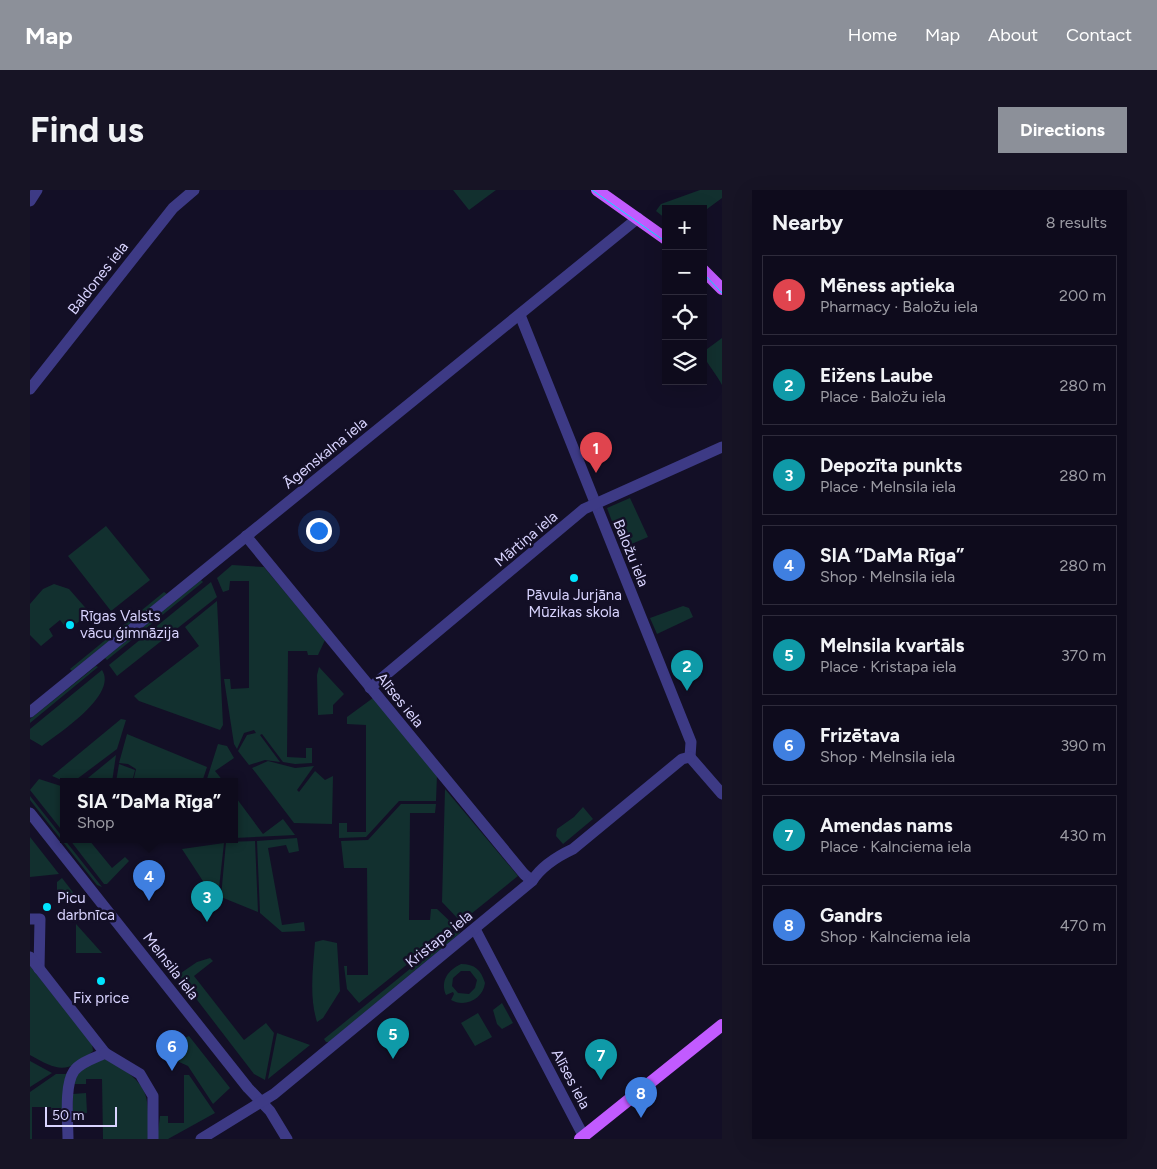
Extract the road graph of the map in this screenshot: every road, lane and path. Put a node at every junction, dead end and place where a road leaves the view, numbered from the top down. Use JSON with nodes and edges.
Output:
{"nodes":[{"id":1,"x":36,"y":190,"type":"edge"},
{"id":2,"x":194,"y":190,"type":"edge"},
{"id":3,"x":597,"y":190,"type":"edge"},
{"id":4,"x":30,"y":201,"type":"edge"},
{"id":5,"x":638,"y":218,"type":"junction"},
{"id":6,"x":662,"y":236,"type":"edge"},
{"id":7,"x":707,"y":274,"type":"edge"},
{"id":8,"x":722,"y":289,"type":"edge"},
{"id":9,"x":520,"y":315,"type":"junction"},
{"id":10,"x":30,"y":389,"type":"edge"},
{"id":11,"x":722,"y":447,"type":"edge"},
{"id":12,"x":595,"y":503,"type":"junction"},
{"id":13,"x":246,"y":536,"type":"junction"},
{"id":14,"x":370,"y":688,"type":"junction"},
{"id":15,"x":30,"y":712,"type":"edge"},
{"id":16,"x":690,"y":757,"type":"junction"},
{"id":17,"x":722,"y":794,"type":"edge"},
{"id":18,"x":30,"y":813,"type":"edge"},
{"id":19,"x":532,"y":881,"type":"junction"},
{"id":20,"x":30,"y":919,"type":"edge"},
{"id":21,"x":475,"y":929,"type":"junction"},
{"id":22,"x":30,"y":956,"type":"edge"},
{"id":23,"x":39,"y":969,"type":"junction"},
{"id":24,"x":722,"y":1026,"type":"edge"},
{"id":25,"x":105,"y":1053,"type":"junction"},
{"id":26,"x":262,"y":1102,"type":"junction"},
{"id":27,"x":582,"y":1138,"type":"edge"},
{"id":28,"x":68,"y":1139,"type":"edge"},
{"id":29,"x":153,"y":1139,"type":"edge"},
{"id":30,"x":201,"y":1139,"type":"edge"},
{"id":31,"x":287,"y":1139,"type":"edge"}],
"edges":[{"from":1,"to":4,"type":"street"},
{"from":2,"to":10,"type":"street","name":"Baldones iela"},
{"from":3,"to":5,"type":"main road"},
{"from":5,"to":6,"type":"main road"},
{"from":5,"to":9,"type":"street","name":"Āgenskalna iela"},
{"from":7,"to":8,"type":"main road"},
{"from":9,"to":12,"type":"street","name":"Baložu iela"},
{"from":9,"to":13,"type":"street","name":"Āgenskalna iela"},
{"from":11,"to":12,"type":"street","name":"Mārtiņa iela"},
{"from":12,"to":14,"type":"street","name":"Mārtiņa iela"},
{"from":12,"to":16,"type":"street","name":"Baložu iela"},
{"from":13,"to":14,"type":"street","name":"Alīses iela"},
{"from":13,"to":15,"type":"street","name":"Āgenskalna iela"},
{"from":14,"to":19,"type":"street","name":"Alīses iela"},
{"from":16,"to":17,"type":"street"},
{"from":16,"to":19,"type":"street","name":"Kristapa iela"},
{"from":18,"to":26,"type":"street","name":"Melnsila iela"},
{"from":19,"to":21,"type":"street","name":"Kristapa iela"},
{"from":20,"to":23,"type":"street"},
{"from":21,"to":26,"type":"street","name":"Kristapa iela"},
{"from":21,"to":27,"type":"street","name":"Alīses iela"},
{"from":22,"to":23,"type":"street"},
{"from":23,"to":25,"type":"street"},
{"from":24,"to":27,"type":"main road"},
{"from":25,"to":28,"type":"street"},
{"from":25,"to":29,"type":"street"},
{"from":26,"to":30,"type":"street","name":"Kristapa iela"},
{"from":26,"to":31,"type":"street","name":"Melnsila iela"}]}
